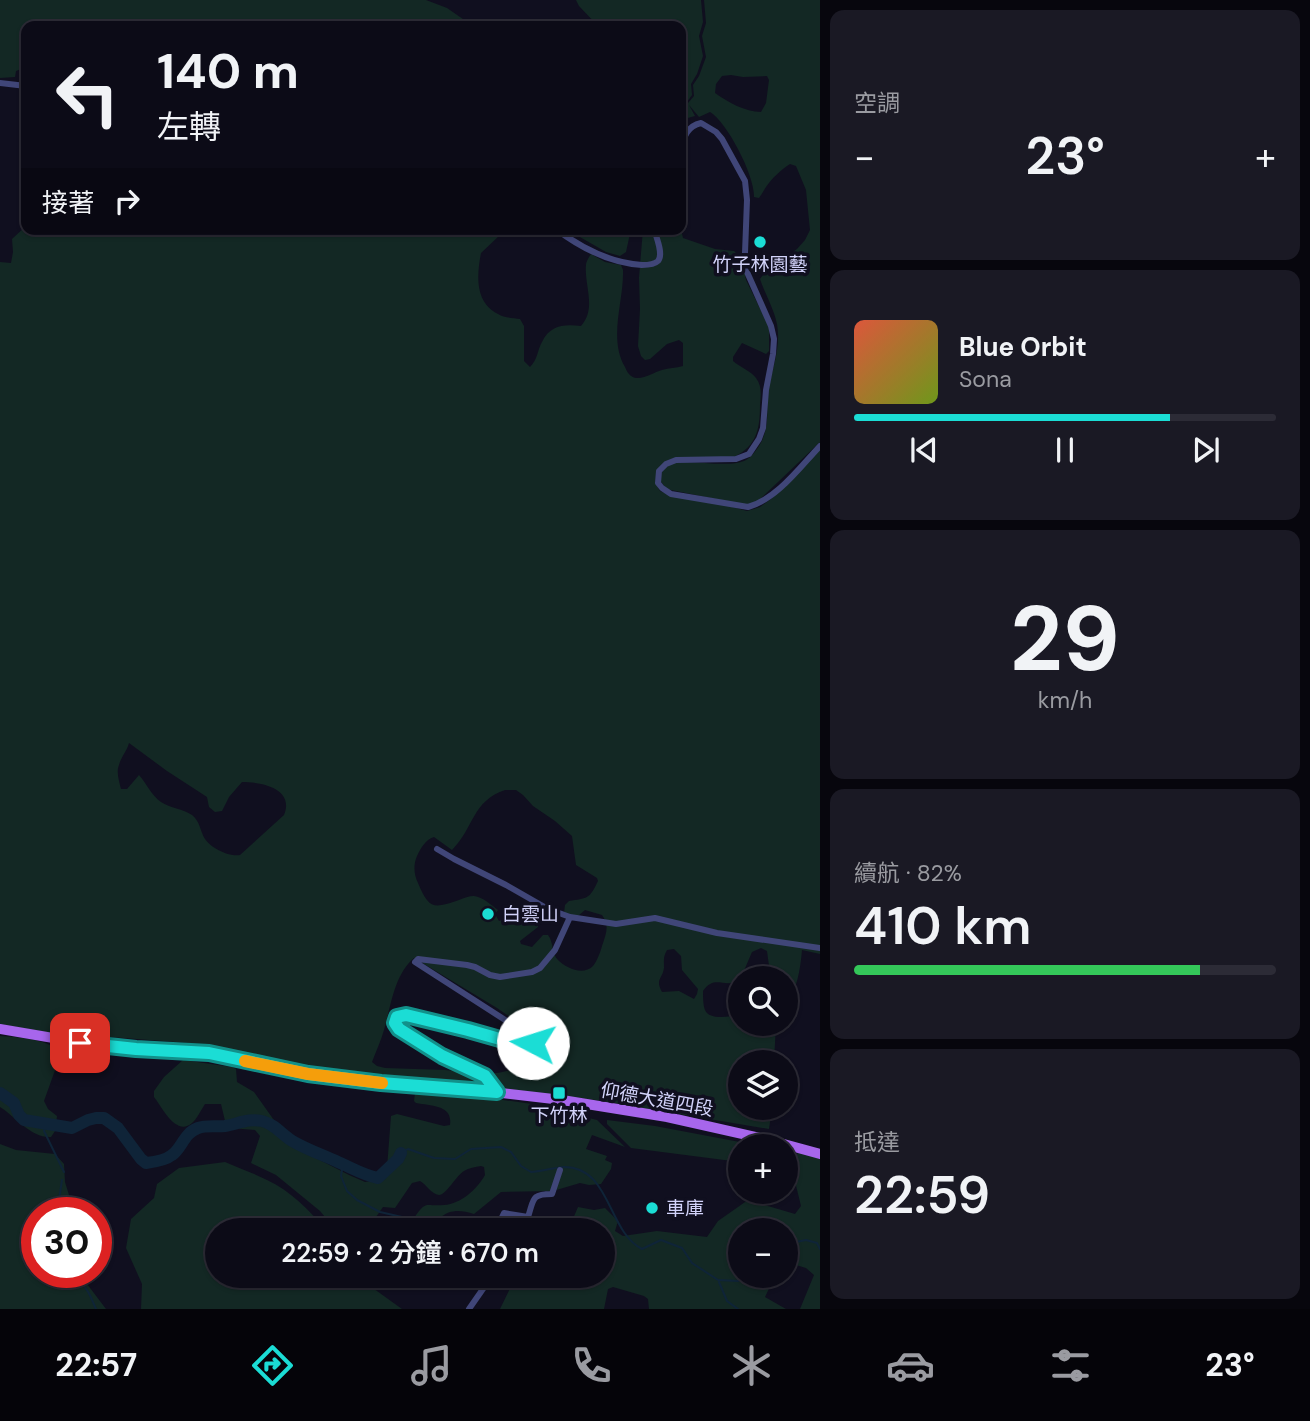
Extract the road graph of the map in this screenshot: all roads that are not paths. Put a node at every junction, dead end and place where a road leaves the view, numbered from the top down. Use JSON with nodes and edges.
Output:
{"nodes":[{"id":1,"x":0,"y":83,"type":"edge"},
{"id":2,"x":21,"y":85,"type":"edge"},
{"id":3,"x":686,"y":133,"type":"edge"},
{"id":4,"x":565,"y":235,"type":"edge"},
{"id":5,"x":656,"y":235,"type":"edge"},
{"id":6,"x":820,"y":446,"type":"edge"},
{"id":7,"x":437,"y":849,"type":"dead end"},
{"id":8,"x":570,"y":917,"type":"junction"},
{"id":9,"x":820,"y":948,"type":"edge"},
{"id":10,"x":0,"y":1029,"type":"edge"},
{"id":11,"x":497,"y":1092,"type":"junction"},
{"id":12,"x":820,"y":1153,"type":"edge"},
{"id":13,"x":560,"y":1170,"type":"dead end"},
{"id":14,"x":502,"y":1218,"type":"edge"},
{"id":15,"x":484,"y":1288,"type":"edge"},
{"id":16,"x":469,"y":1309,"type":"edge"}],
"edges":[{"from":1,"to":2,"type":"street"},
{"from":3,"to":6,"type":"street"},
{"from":4,"to":5,"type":"street"},
{"from":7,"to":8,"type":"street"},
{"from":8,"to":9,"type":"street"},
{"from":8,"to":11,"type":"street"},
{"from":10,"to":11,"type":"main road","name":"仰德大道四段"},
{"from":11,"to":12,"type":"main road","name":"仰德大道四段"},
{"from":13,"to":14,"type":"street"},
{"from":15,"to":16,"type":"street"}]}
